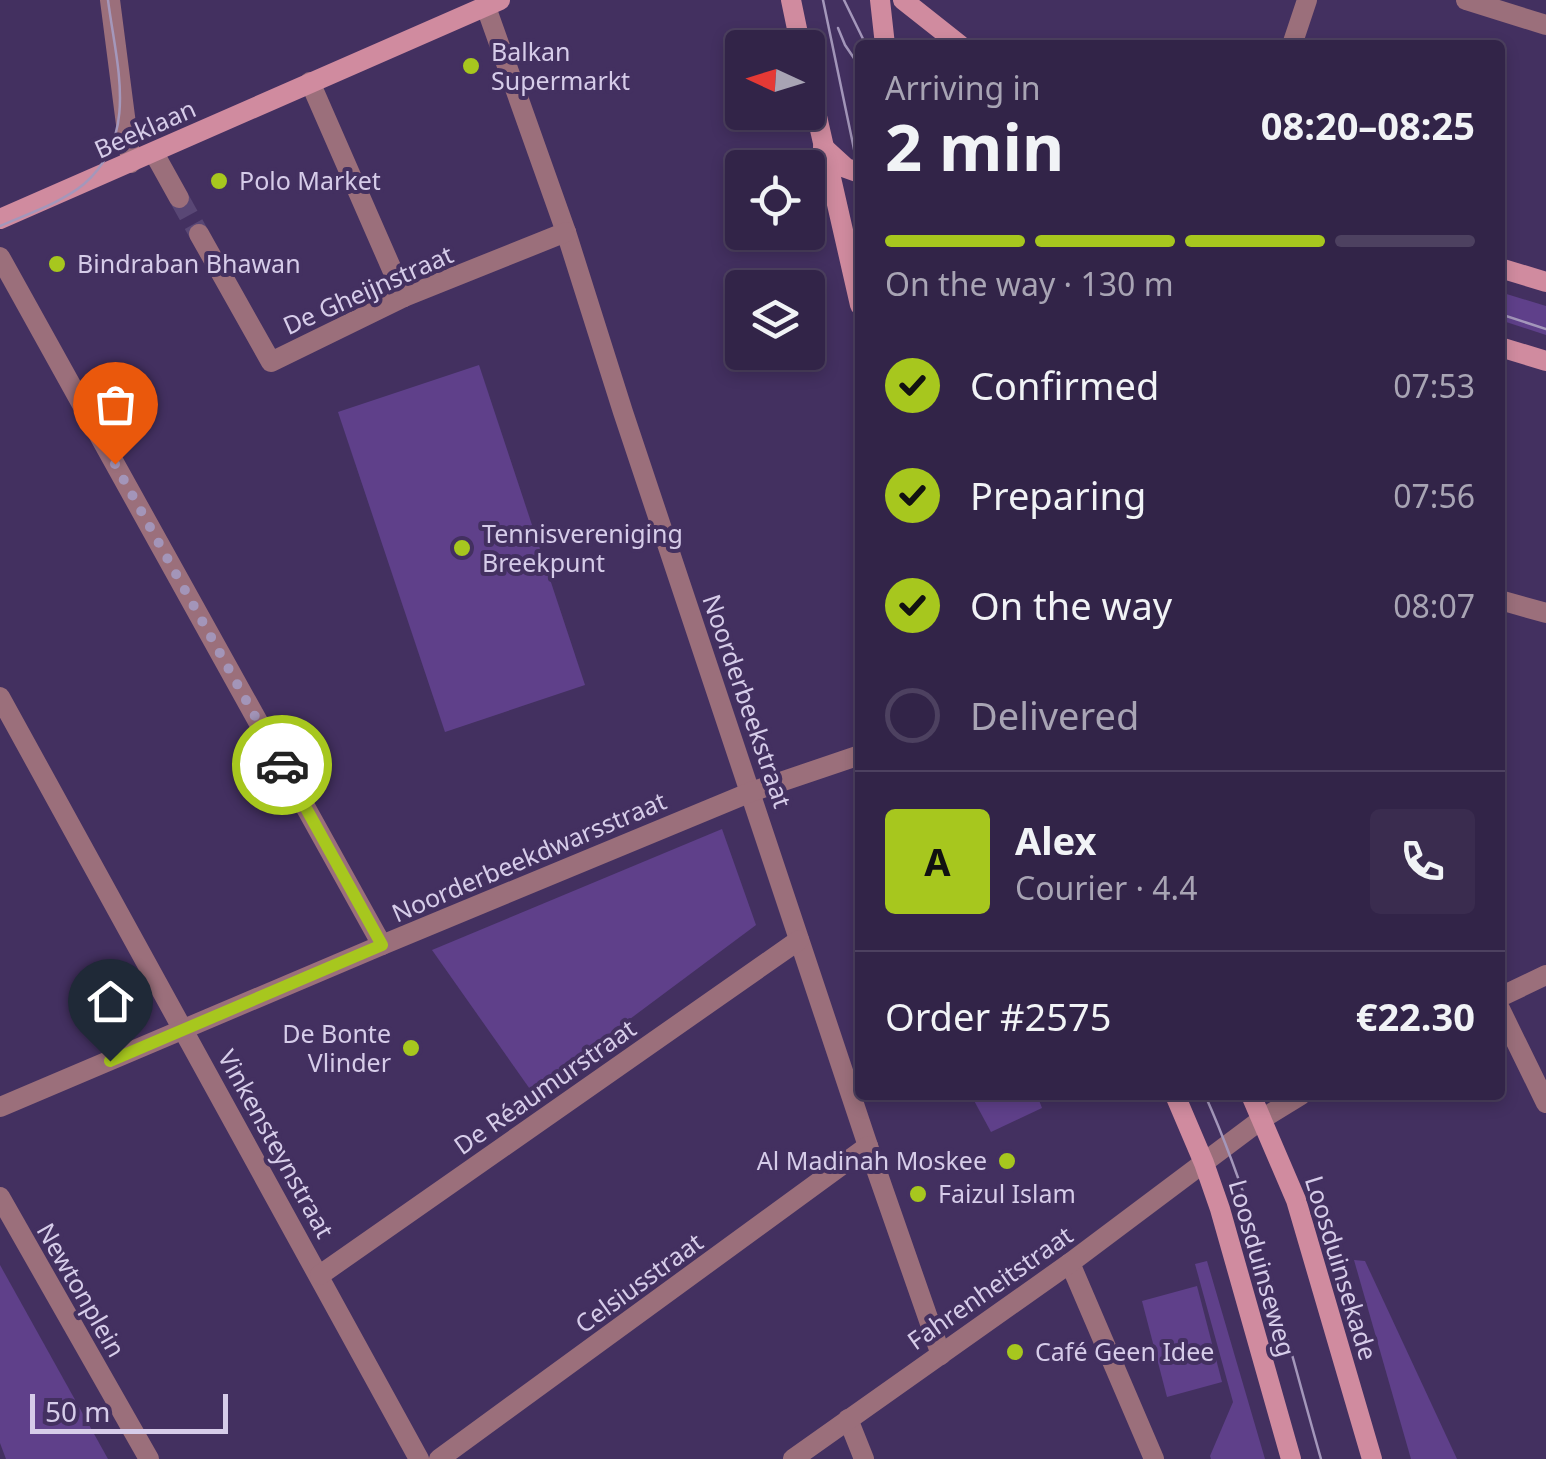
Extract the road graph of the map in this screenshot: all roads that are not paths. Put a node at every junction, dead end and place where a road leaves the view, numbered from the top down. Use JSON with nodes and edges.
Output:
{"nodes":[{"id":1,"x":110,"y":0,"type":"edge"},
{"id":2,"x":791,"y":0,"type":"edge"},
{"id":3,"x":880,"y":0,"type":"edge"},
{"id":4,"x":902,"y":0,"type":"edge"},
{"id":5,"x":1306,"y":0,"type":"edge"},
{"id":6,"x":1466,"y":0,"type":"edge"},
{"id":7,"x":493,"y":3,"type":"edge"},
{"id":8,"x":1546,"y":25,"type":"edge"},
{"id":9,"x":797,"y":30,"type":"edge"},
{"id":10,"x":884,"y":40,"type":"edge"},
{"id":11,"x":954,"y":40,"type":"edge"},
{"id":12,"x":1294,"y":40,"type":"edge"},
{"id":13,"x":310,"y":82,"type":"junction"},
{"id":14,"x":819,"y":130,"type":"edge"},
{"id":15,"x":823,"y":148,"type":"junction"},
{"id":16,"x":154,"y":153,"type":"junction"},
{"id":17,"x":131,"y":163,"type":"junction"},
{"id":18,"x":855,"y":171,"type":"edge"},
{"id":19,"x":179,"y":198,"type":"tunnel mouth"},
{"id":20,"x":0,"y":219,"type":"edge"},
{"id":21,"x":566,"y":232,"type":"junction"},
{"id":22,"x":199,"y":234,"type":"tunnel mouth"},
{"id":23,"x":0,"y":257,"type":"edge"},
{"id":24,"x":1505,"y":270,"type":"edge"},
{"id":25,"x":1546,"y":282,"type":"edge"},
{"id":26,"x":855,"y":283,"type":"edge"},
{"id":27,"x":404,"y":297,"type":"junction"},
{"id":28,"x":1505,"y":349,"type":"edge"},
{"id":29,"x":1546,"y":361,"type":"edge"},
{"id":30,"x":1505,"y":602,"type":"edge"},
{"id":31,"x":1546,"y":614,"type":"edge"},
{"id":32,"x":0,"y":696,"type":"edge"},
{"id":33,"x":855,"y":757,"type":"edge"},
{"id":34,"x":751,"y":792,"type":"junction"},
{"id":35,"x":799,"y":940,"type":"junction"},
{"id":36,"x":382,"y":945,"type":"junction"},
{"id":37,"x":1546,"y":975,"type":"edge"},
{"id":38,"x":1505,"y":996,"type":"edge"},
{"id":39,"x":1505,"y":1019,"type":"edge"},
{"id":40,"x":184,"y":1030,"type":"junction"},
{"id":41,"x":1177,"y":1100,"type":"edge"},
{"id":42,"x":1253,"y":1100,"type":"edge"},
{"id":43,"x":1293,"y":1100,"type":"edge"},
{"id":44,"x":1546,"y":1103,"type":"edge"},
{"id":45,"x":0,"y":1108,"type":"edge"},
{"id":46,"x":1262,"y":1119,"type":"junction"},
{"id":47,"x":868,"y":1146,"type":"junction"},
{"id":48,"x":1204,"y":1163,"type":"junction"},
{"id":49,"x":0,"y":1197,"type":"edge"},
{"id":50,"x":1070,"y":1263,"type":"junction"},
{"id":51,"x":320,"y":1275,"type":"junction"},
{"id":52,"x":940,"y":1355,"type":"junction"},
{"id":53,"x":848,"y":1419,"type":"junction"},
{"id":54,"x":149,"y":1459,"type":"edge"},
{"id":55,"x":420,"y":1459,"type":"edge"},
{"id":56,"x":439,"y":1459,"type":"edge"},
{"id":57,"x":792,"y":1459,"type":"edge"},
{"id":58,"x":864,"y":1459,"type":"edge"},
{"id":59,"x":1154,"y":1459,"type":"edge"},
{"id":60,"x":1292,"y":1459,"type":"edge"},
{"id":61,"x":1372,"y":1459,"type":"edge"}],
"edges":[{"from":1,"to":17,"type":"street"},
{"from":2,"to":9,"type":"main road"},
{"from":3,"to":10,"type":"main road"},
{"from":4,"to":11,"type":"main road"},
{"from":5,"to":12,"type":"street"},
{"from":6,"to":8,"type":"street"},
{"from":7,"to":13,"type":"main road","name":"Beeklaan"},
{"from":7,"to":21,"type":"street","name":"Noorderbeekstraat"},
{"from":13,"to":16,"type":"main road","name":"Beeklaan"},
{"from":13,"to":27,"type":"street"},
{"from":14,"to":15,"type":"main road"},
{"from":15,"to":18,"type":"main road"},
{"from":15,"to":26,"type":"main road"},
{"from":16,"to":17,"type":"main road","name":"Beeklaan"},
{"from":16,"to":19,"type":"street"},
{"from":17,"to":20,"type":"main road","name":"Beeklaan"},
{"from":21,"to":27,"type":"street","name":"De Gheijnstraat"},
{"from":21,"to":34,"type":"street","name":"Noorderbeekstraat"},
{"from":22,"to":27,"type":"street","name":"De Gheijnstraat"},
{"from":23,"to":36,"type":"street"},
{"from":24,"to":25,"type":"main road"},
{"from":28,"to":29,"type":"main road"},
{"from":30,"to":31,"type":"street"},
{"from":32,"to":40,"type":"street","name":"Vinkensteynstraat"},
{"from":33,"to":34,"type":"street","name":"Noorderbeekdwarsstraat"},
{"from":34,"to":35,"type":"street","name":"Noorderbeekstraat"},
{"from":34,"to":36,"type":"street","name":"Noorderbeekdwarsstraat"},
{"from":35,"to":47,"type":"street","name":"Noorderbeekstraat"},
{"from":35,"to":51,"type":"street","name":"De Réaumurstraat"},
{"from":36,"to":40,"type":"street","name":"Noorderbeekdwarsstraat"},
{"from":37,"to":38,"type":"street"},
{"from":39,"to":44,"type":"street"},
{"from":40,"to":45,"type":"street","name":"Noorderbeekdwarsstraat"},
{"from":40,"to":51,"type":"street","name":"Vinkensteynstraat"},
{"from":41,"to":48,"type":"main road","name":"Loosduinseweg"},
{"from":42,"to":46,"type":"main road","name":"Loosduinsekade"},
{"from":43,"to":46,"type":"street","name":"Fahrenheitstraat"},
{"from":46,"to":48,"type":"street","name":"Fahrenheitstraat"},
{"from":46,"to":61,"type":"main road","name":"Loosduinsekade"},
{"from":47,"to":52,"type":"street","name":"Noorderbeekstraat"},
{"from":47,"to":56,"type":"street","name":"Celsiusstraat"},
{"from":48,"to":50,"type":"street","name":"Fahrenheitstraat"},
{"from":48,"to":60,"type":"main road","name":"Loosduinseweg"},
{"from":49,"to":54,"type":"street","name":"Newtonplein"},
{"from":50,"to":52,"type":"street","name":"Fahrenheitstraat"},
{"from":50,"to":59,"type":"street"},
{"from":51,"to":55,"type":"street","name":"Vinkensteynstraat"},
{"from":52,"to":53,"type":"street","name":"Fahrenheitstraat"},
{"from":53,"to":57,"type":"street","name":"Fahrenheitstraat"},
{"from":53,"to":58,"type":"street"}]}
